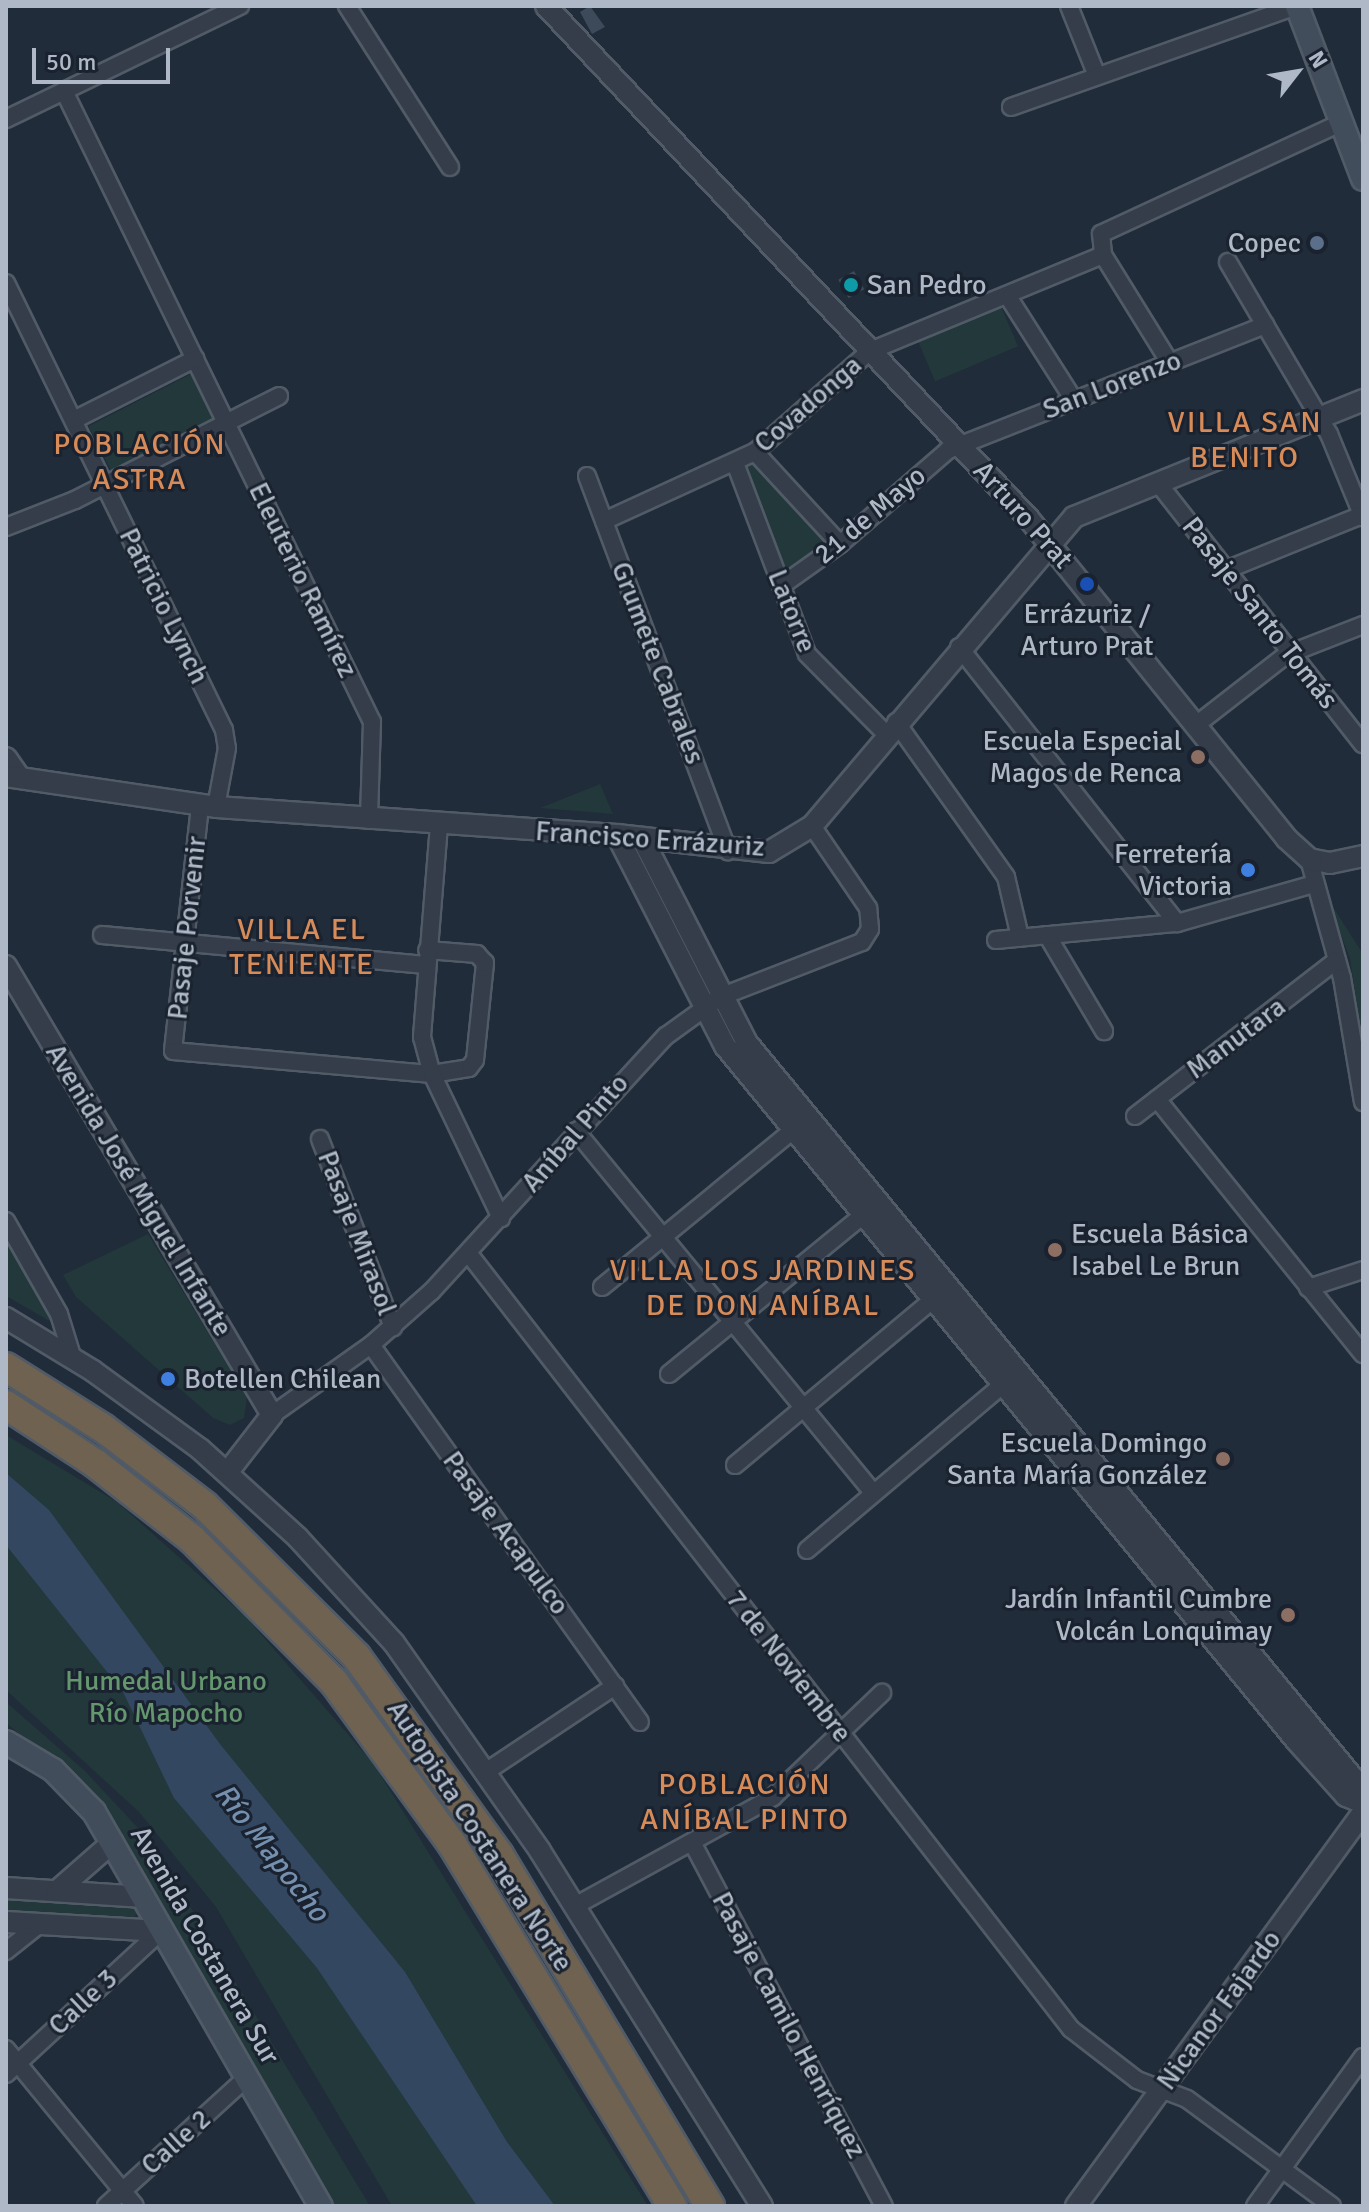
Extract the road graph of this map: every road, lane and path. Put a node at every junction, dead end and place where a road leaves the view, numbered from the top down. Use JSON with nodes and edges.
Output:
{"nodes":[{"id":1,"x":240,"y":6,"type":"edge"},
{"id":2,"x":347,"y":6,"type":"edge"},
{"id":3,"x":546,"y":6,"type":"edge"},
{"id":4,"x":1069,"y":6,"type":"edge"},
{"id":5,"x":1297,"y":6,"type":"edge"},
{"id":6,"x":1097,"y":76,"type":"junction"},
{"id":7,"x":64,"y":91,"type":"junction"},
{"id":8,"x":1011,"y":107,"type":"dead end"},
{"id":9,"x":6,"y":119,"type":"edge"},
{"id":10,"x":1342,"y":122,"type":"junction"},
{"id":11,"x":450,"y":167,"type":"dead end"},
{"id":12,"x":1363,"y":179,"type":"edge"},
{"id":13,"x":1103,"y":255,"type":"junction"},
{"id":14,"x":1228,"y":262,"type":"dead end"},
{"id":15,"x":6,"y":283,"type":"edge"},
{"id":16,"x":1007,"y":295,"type":"junction"},
{"id":17,"x":1265,"y":325,"type":"junction"},
{"id":18,"x":870,"y":351,"type":"junction"},
{"id":19,"x":195,"y":359,"type":"junction"},
{"id":20,"x":1170,"y":363,"type":"junction"},
{"id":21,"x":279,"y":396,"type":"dead end"},
{"id":22,"x":1074,"y":400,"type":"junction"},
{"id":23,"x":1363,"y":400,"type":"edge"},
{"id":24,"x":1320,"y":417,"type":"junction"},
{"id":25,"x":74,"y":420,"type":"junction"},
{"id":26,"x":226,"y":423,"type":"junction"},
{"id":27,"x":959,"y":445,"type":"junction"},
{"id":28,"x":755,"y":452,"type":"junction"},
{"id":29,"x":735,"y":463,"type":"junction"},
{"id":30,"x":587,"y":476,"type":"dead end"},
{"id":31,"x":1158,"y":483,"type":"junction"},
{"id":32,"x":106,"y":485,"type":"junction"},
{"id":33,"x":1363,"y":516,"type":"edge"},
{"id":34,"x":604,"y":521,"type":"junction"},
{"id":35,"x":6,"y":527,"type":"edge"},
{"id":36,"x":1047,"y":541,"type":"junction"},
{"id":37,"x":840,"y":544,"type":"junction"},
{"id":38,"x":1226,"y":570,"type":"junction"},
{"id":39,"x":781,"y":586,"type":"junction"},
{"id":40,"x":1363,"y":625,"type":"edge"},
{"id":41,"x":959,"y":647,"type":"junction"},
{"id":42,"x":1291,"y":652,"type":"junction"},
{"id":43,"x":1196,"y":725,"type":"junction"},
{"id":44,"x":891,"y":728,"type":"junction"},
{"id":45,"x":1363,"y":744,"type":"edge"},
{"id":46,"x":6,"y":758,"type":"edge"},
{"id":47,"x":13,"y":777,"type":"edge"},
{"id":48,"x":208,"y":807,"type":"junction"},
{"id":49,"x":369,"y":820,"type":"junction"},
{"id":50,"x":439,"y":825,"type":"junction"},
{"id":51,"x":812,"y":826,"type":"junction"},
{"id":52,"x":617,"y":835,"type":"junction"},
{"id":53,"x":642,"y":838,"type":"junction"},
{"id":54,"x":728,"y":851,"type":"junction"},
{"id":55,"x":1363,"y":856,"type":"edge"},
{"id":56,"x":1309,"y":859,"type":"junction"},
{"id":57,"x":1314,"y":884,"type":"junction"},
{"id":58,"x":1177,"y":923,"type":"junction"},
{"id":59,"x":102,"y":935,"type":"dead end"},
{"id":60,"x":1047,"y":935,"type":"junction"},
{"id":61,"x":1020,"y":937,"type":"junction"},
{"id":62,"x":996,"y":940,"type":"dead end"},
{"id":63,"x":185,"y":942,"type":"junction"},
{"id":64,"x":427,"y":958,"type":"junction"},
{"id":65,"x":1337,"y":960,"type":"junction"},
{"id":66,"x":6,"y":966,"type":"edge"},
{"id":67,"x":720,"y":997,"type":"junction"},
{"id":68,"x":702,"y":1009,"type":"junction"},
{"id":69,"x":1104,"y":1031,"type":"dead end"},
{"id":70,"x":432,"y":1074,"type":"junction"},
{"id":71,"x":1157,"y":1099,"type":"junction"},
{"id":72,"x":1363,"y":1102,"type":"edge"},
{"id":73,"x":1135,"y":1116,"type":"dead end"},
{"id":74,"x":800,"y":1126,"type":"junction"},
{"id":75,"x":576,"y":1131,"type":"junction"},
{"id":76,"x":320,"y":1139,"type":"dead end"},
{"id":77,"x":870,"y":1210,"type":"junction"},
{"id":78,"x":501,"y":1218,"type":"junction"},
{"id":79,"x":6,"y":1221,"type":"edge"},
{"id":80,"x":663,"y":1237,"type":"junction"},
{"id":81,"x":469,"y":1254,"type":"junction"},
{"id":82,"x":1363,"y":1270,"type":"edge"},
{"id":83,"x":602,"y":1287,"type":"dead end"},
{"id":84,"x":1308,"y":1288,"type":"junction"},
{"id":85,"x":939,"y":1295,"type":"junction"},
{"id":86,"x":6,"y":1318,"type":"edge"},
{"id":87,"x":733,"y":1322,"type":"junction"},
{"id":88,"x":393,"y":1327,"type":"junction"},
{"id":89,"x":371,"y":1345,"type":"junction"},
{"id":90,"x":1363,"y":1354,"type":"edge"},
{"id":91,"x":72,"y":1356,"type":"junction"},
{"id":92,"x":6,"y":1367,"type":"edge"},
{"id":93,"x":669,"y":1374,"type":"dead end"},
{"id":94,"x":1009,"y":1379,"type":"junction"},
{"id":95,"x":6,"y":1405,"type":"edge"},
{"id":96,"x":803,"y":1408,"type":"junction"},
{"id":97,"x":272,"y":1415,"type":"junction"},
{"id":98,"x":735,"y":1465,"type":"dead end"},
{"id":99,"x":227,"y":1473,"type":"junction"},
{"id":100,"x":873,"y":1493,"type":"junction"},
{"id":101,"x":807,"y":1550,"type":"dead end"},
{"id":102,"x":615,"y":1686,"type":"junction"},
{"id":103,"x":882,"y":1693,"type":"dead end"},
{"id":104,"x":640,"y":1722,"type":"dead end"},
{"id":105,"x":1303,"y":1732,"type":"junction"},
{"id":106,"x":842,"y":1735,"type":"junction"},
{"id":107,"x":6,"y":1742,"type":"edge"},
{"id":108,"x":487,"y":1771,"type":"junction"},
{"id":109,"x":1363,"y":1790,"type":"edge"},
{"id":110,"x":1363,"y":1803,"type":"edge"},
{"id":111,"x":1363,"y":1813,"type":"edge"},
{"id":112,"x":113,"y":1842,"type":"junction"},
{"id":113,"x":693,"y":1844,"type":"junction"},
{"id":114,"x":6,"y":1888,"type":"edge"},
{"id":115,"x":57,"y":1891,"type":"junction"},
{"id":116,"x":144,"y":1897,"type":"junction"},
{"id":117,"x":575,"y":1906,"type":"junction"},
{"id":118,"x":6,"y":1922,"type":"edge"},
{"id":119,"x":40,"y":1924,"type":"junction"},
{"id":120,"x":161,"y":1931,"type":"junction"},
{"id":121,"x":6,"y":1951,"type":"edge"},
{"id":122,"x":6,"y":2049,"type":"edge"},
{"id":123,"x":1363,"y":2057,"type":"edge"},
{"id":124,"x":12,"y":2068,"type":"edge"},
{"id":125,"x":246,"y":2078,"type":"junction"},
{"id":126,"x":1357,"y":2079,"type":"edge"},
{"id":127,"x":1162,"y":2089,"type":"junction"},
{"id":128,"x":1282,"y":2168,"type":"junction"},
{"id":129,"x":123,"y":2191,"type":"junction"},
{"id":130,"x":106,"y":2206,"type":"edge"},
{"id":131,"x":135,"y":2206,"type":"edge"},
{"id":132,"x":321,"y":2206,"type":"edge"},
{"id":133,"x":672,"y":2206,"type":"edge"},
{"id":134,"x":710,"y":2206,"type":"edge"},
{"id":135,"x":762,"y":2206,"type":"edge"},
{"id":136,"x":884,"y":2206,"type":"edge"},
{"id":137,"x":1076,"y":2206,"type":"edge"},
{"id":138,"x":1255,"y":2206,"type":"edge"},
{"id":139,"x":1332,"y":2206,"type":"edge"}],
"edges":[{"from":1,"to":7,"type":"street"},
{"from":2,"to":11,"type":"street"},
{"from":3,"to":18,"type":"street","name":"Arturo Prat"},
{"from":4,"to":6,"type":"street"},
{"from":5,"to":6,"type":"street"},
{"from":5,"to":10,"type":"main road"},
{"from":6,"to":8,"type":"street"},
{"from":7,"to":9,"type":"street"},
{"from":7,"to":19,"type":"street","name":"Eleuterio Ramírez"},
{"from":10,"to":12,"type":"main road"},
{"from":10,"to":13,"type":"street"},
{"from":13,"to":16,"type":"street","name":"Covadonga"},
{"from":13,"to":20,"type":"street"},
{"from":14,"to":17,"type":"street"},
{"from":15,"to":25,"type":"street","name":"Patricio Lynch"},
{"from":16,"to":18,"type":"street","name":"Covadonga"},
{"from":16,"to":22,"type":"street"},
{"from":17,"to":20,"type":"street","name":"San Lorenzo"},
{"from":17,"to":24,"type":"street"},
{"from":18,"to":27,"type":"street","name":"Arturo Prat"},
{"from":18,"to":28,"type":"street","name":"Covadonga"},
{"from":19,"to":25,"type":"street"},
{"from":19,"to":26,"type":"street","name":"Eleuterio Ramírez"},
{"from":20,"to":22,"type":"street","name":"San Lorenzo"},
{"from":21,"to":26,"type":"street"},
{"from":22,"to":27,"type":"street","name":"San Lorenzo"},
{"from":23,"to":24,"type":"street","name":"Francisco Errázuriz"},
{"from":24,"to":31,"type":"street","name":"Francisco Errázuriz"},
{"from":24,"to":33,"type":"street"},
{"from":25,"to":32,"type":"street","name":"Patricio Lynch"},
{"from":26,"to":32,"type":"street"},
{"from":26,"to":49,"type":"street","name":"Eleuterio Ramírez"},
{"from":27,"to":36,"type":"street","name":"Arturo Prat"},
{"from":27,"to":37,"type":"street","name":"21 de Mayo"},
{"from":28,"to":29,"type":"street","name":"Covadonga"},
{"from":28,"to":37,"type":"street"},
{"from":29,"to":34,"type":"street","name":"Covadonga"},
{"from":29,"to":39,"type":"street","name":"Latorre"},
{"from":30,"to":34,"type":"street","name":"Grumete Cabrales"},
{"from":31,"to":36,"type":"street","name":"Francisco Errázuriz"},
{"from":31,"to":38,"type":"street","name":"Pasaje Santo Tomás"},
{"from":32,"to":35,"type":"street"},
{"from":32,"to":48,"type":"street","name":"Patricio Lynch"},
{"from":33,"to":38,"type":"street"},
{"from":34,"to":54,"type":"street","name":"Grumete Cabrales"},
{"from":36,"to":41,"type":"street","name":"Francisco Errázuriz"},
{"from":36,"to":43,"type":"street","name":"Arturo Prat"},
{"from":37,"to":39,"type":"street","name":"21 de Mayo"},
{"from":38,"to":42,"type":"street","name":"Pasaje Santo Tomás"},
{"from":39,"to":44,"type":"street","name":"Latorre"},
{"from":40,"to":42,"type":"street"},
{"from":41,"to":44,"type":"street","name":"Francisco Errázuriz"},
{"from":41,"to":58,"type":"street"},
{"from":42,"to":43,"type":"street"},
{"from":42,"to":45,"type":"street","name":"Pasaje Santo Tomás"},
{"from":43,"to":56,"type":"street","name":"Arturo Prat"},
{"from":44,"to":51,"type":"street","name":"Francisco Errázuriz"},
{"from":44,"to":61,"type":"street","name":"Latorre"},
{"from":46,"to":47,"type":"street"},
{"from":47,"to":48,"type":"street","name":"Francisco Errázuriz"},
{"from":48,"to":49,"type":"street","name":"Francisco Errázuriz"},
{"from":48,"to":63,"type":"street","name":"Pasaje Porvenir"},
{"from":49,"to":50,"type":"street","name":"Francisco Errázuriz"},
{"from":50,"to":52,"type":"street","name":"Francisco Errázuriz"},
{"from":50,"to":64,"type":"street"},
{"from":51,"to":54,"type":"street","name":"Francisco Errázuriz"},
{"from":51,"to":67,"type":"street","name":"Aníbal Pinto"},
{"from":52,"to":53,"type":"street","name":"Francisco Errázuriz"},
{"from":52,"to":68,"type":"street"},
{"from":53,"to":54,"type":"street","name":"Francisco Errázuriz"},
{"from":53,"to":67,"type":"street"},
{"from":55,"to":56,"type":"street"},
{"from":56,"to":57,"type":"street","name":"Arturo Prat"},
{"from":57,"to":58,"type":"street"},
{"from":57,"to":65,"type":"street","name":"Arturo Prat"},
{"from":58,"to":60,"type":"street"},
{"from":59,"to":63,"type":"street"},
{"from":60,"to":61,"type":"street"},
{"from":60,"to":69,"type":"street"},
{"from":61,"to":62,"type":"street"},
{"from":63,"to":64,"type":"street"},
{"from":63,"to":70,"type":"street","name":"Pasaje Porvenir"},
{"from":64,"to":70,"type":"street"},
{"from":64,"to":70,"type":"street"},
{"from":65,"to":71,"type":"street","name":"Manutara"},
{"from":65,"to":72,"type":"street","name":"Arturo Prat"},
{"from":66,"to":97,"type":"street","name":"Avenida José Miguel Infante"},
{"from":67,"to":68,"type":"street","name":"Aníbal Pinto"},
{"from":67,"to":74,"type":"street"},
{"from":68,"to":74,"type":"street"},
{"from":68,"to":75,"type":"street","name":"Aníbal Pinto"},
{"from":70,"to":78,"type":"street"},
{"from":71,"to":73,"type":"street","name":"Manutara"},
{"from":71,"to":84,"type":"street"},
{"from":74,"to":77,"type":"street"},
{"from":74,"to":80,"type":"street"},
{"from":75,"to":78,"type":"street","name":"Aníbal Pinto"},
{"from":75,"to":80,"type":"street"},
{"from":76,"to":88,"type":"street","name":"Pasaje Mirasol"},
{"from":77,"to":85,"type":"street"},
{"from":77,"to":87,"type":"street"},
{"from":78,"to":81,"type":"street","name":"Aníbal Pinto"},
{"from":79,"to":91,"type":"street"},
{"from":80,"to":83,"type":"street"},
{"from":80,"to":87,"type":"street"},
{"from":81,"to":88,"type":"street","name":"Aníbal Pinto"},
{"from":81,"to":106,"type":"street","name":"7 de Noviembre"},
{"from":82,"to":84,"type":"street"},
{"from":84,"to":90,"type":"street"},
{"from":85,"to":94,"type":"street"},
{"from":85,"to":96,"type":"street"},
{"from":86,"to":91,"type":"street"},
{"from":87,"to":93,"type":"street"},
{"from":87,"to":96,"type":"street"},
{"from":88,"to":89,"type":"street","name":"Aníbal Pinto"},
{"from":89,"to":97,"type":"street","name":"Aníbal Pinto"},
{"from":89,"to":102,"type":"street","name":"Pasaje Acapulco"},
{"from":91,"to":99,"type":"street"},
{"from":92,"to":134,"type":"highway","name":"Autopista Costanera Norte"},
{"from":94,"to":100,"type":"street"},
{"from":94,"to":105,"type":"street"},
{"from":95,"to":133,"type":"highway","name":"Autopista Costanera Norte"},
{"from":96,"to":98,"type":"street"},
{"from":96,"to":100,"type":"street"},
{"from":97,"to":99,"type":"street","name":"Aníbal Pinto"},
{"from":99,"to":108,"type":"street"},
{"from":100,"to":101,"type":"street"},
{"from":102,"to":104,"type":"street","name":"Pasaje Acapulco"},
{"from":102,"to":108,"type":"street"},
{"from":103,"to":106,"type":"street"},
{"from":105,"to":109,"type":"street"},
{"from":105,"to":110,"type":"street"},
{"from":106,"to":113,"type":"street"},
{"from":106,"to":127,"type":"street","name":"7 de Noviembre"},
{"from":107,"to":112,"type":"main road","name":"Avenida Costanera Sur"},
{"from":108,"to":117,"type":"street"},
{"from":111,"to":127,"type":"street","name":"Nicanor Fajardo"},
{"from":112,"to":115,"type":"street"},
{"from":112,"to":116,"type":"main road","name":"Avenida Costanera Sur"},
{"from":113,"to":117,"type":"street"},
{"from":113,"to":136,"type":"street","name":"Pasaje Camilo Henríquez"},
{"from":114,"to":115,"type":"street"},
{"from":115,"to":116,"type":"street"},
{"from":116,"to":120,"type":"main road","name":"Avenida Costanera Sur"},
{"from":117,"to":135,"type":"street"},
{"from":118,"to":119,"type":"street"},
{"from":119,"to":120,"type":"street"},
{"from":119,"to":121,"type":"street"},
{"from":120,"to":124,"type":"street","name":"Calle 3"},
{"from":120,"to":125,"type":"main road","name":"Avenida Costanera Sur"},
{"from":122,"to":124,"type":"street"},
{"from":123,"to":126,"type":"street"},
{"from":124,"to":129,"type":"street"},
{"from":125,"to":129,"type":"street","name":"Calle 2"},
{"from":125,"to":132,"type":"main road","name":"Avenida Costanera Sur"},
{"from":126,"to":128,"type":"street"},
{"from":127,"to":128,"type":"street","name":"7 de Noviembre"},
{"from":127,"to":137,"type":"street","name":"Nicanor Fajardo"},
{"from":128,"to":138,"type":"street"},
{"from":128,"to":139,"type":"street","name":"7 de Noviembre"},
{"from":129,"to":130,"type":"street","name":"Calle 2"},
{"from":129,"to":131,"type":"street"}]}
